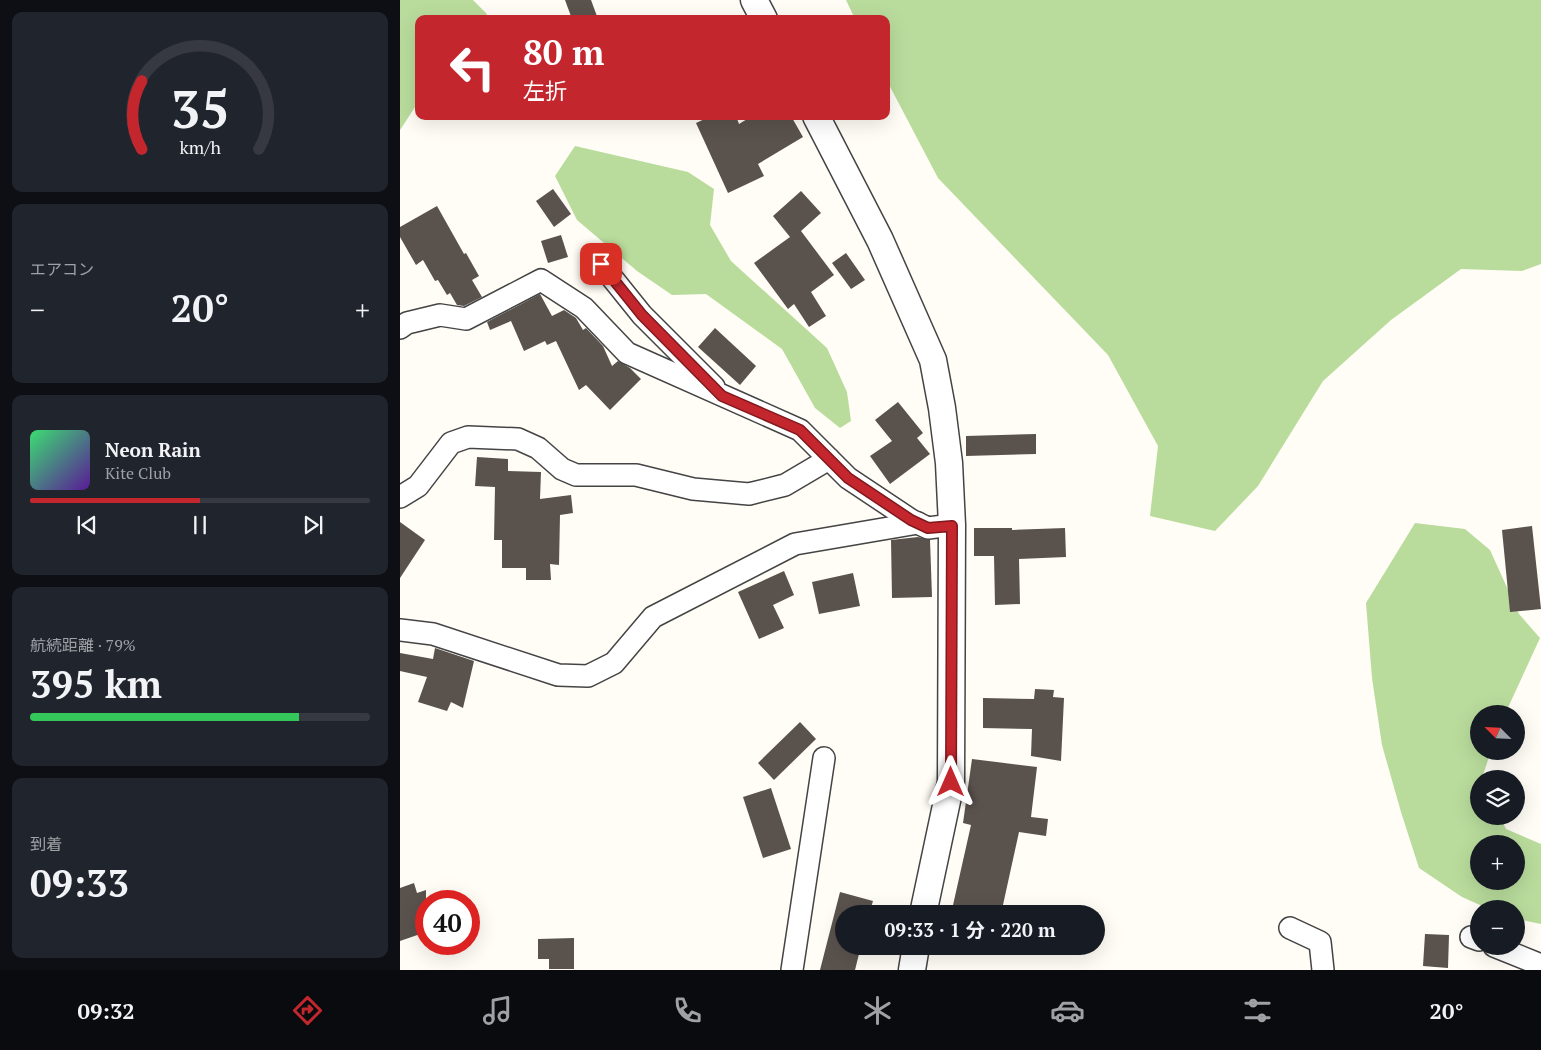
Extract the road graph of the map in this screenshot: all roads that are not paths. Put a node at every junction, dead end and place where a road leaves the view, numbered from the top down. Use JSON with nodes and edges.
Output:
{"nodes":[{"id":1,"x":754,"y":0,"type":"edge"},
{"id":2,"x":762,"y":15,"type":"edge"},
{"id":3,"x":818,"y":120,"type":"edge"},
{"id":4,"x":601,"y":264,"type":"dead end"},
{"id":5,"x":400,"y":328,"type":"edge"},
{"id":6,"x":722,"y":396,"type":"junction"},
{"id":7,"x":829,"y":459,"type":"junction"},
{"id":8,"x":400,"y":497,"type":"edge"},
{"id":9,"x":918,"y":523,"type":"junction"},
{"id":10,"x":952,"y":526,"type":"junction"},
{"id":11,"x":400,"y":630,"type":"edge"},
{"id":12,"x":824,"y":758,"type":"dead end"},
{"id":13,"x":925,"y":905,"type":"edge"},
{"id":14,"x":1290,"y":928,"type":"dead end"},
{"id":15,"x":914,"y":955,"type":"edge"},
{"id":16,"x":1516,"y":955,"type":"edge"},
{"id":17,"x":1541,"y":965,"type":"edge"},
{"id":18,"x":792,"y":970,"type":"edge"},
{"id":19,"x":912,"y":970,"type":"edge"},
{"id":20,"x":1323,"y":970,"type":"edge"}],
"edges":[{"from":1,"to":2,"type":"street"},
{"from":3,"to":10,"type":"street"},
{"from":4,"to":6,"type":"street"},
{"from":5,"to":6,"type":"street"},
{"from":6,"to":7,"type":"street"},
{"from":7,"to":8,"type":"street"},
{"from":7,"to":9,"type":"street"},
{"from":9,"to":10,"type":"street"},
{"from":9,"to":11,"type":"street"},
{"from":10,"to":13,"type":"street"},
{"from":12,"to":18,"type":"street"},
{"from":14,"to":20,"type":"street"},
{"from":15,"to":19,"type":"street"},
{"from":16,"to":17,"type":"street"}]}
